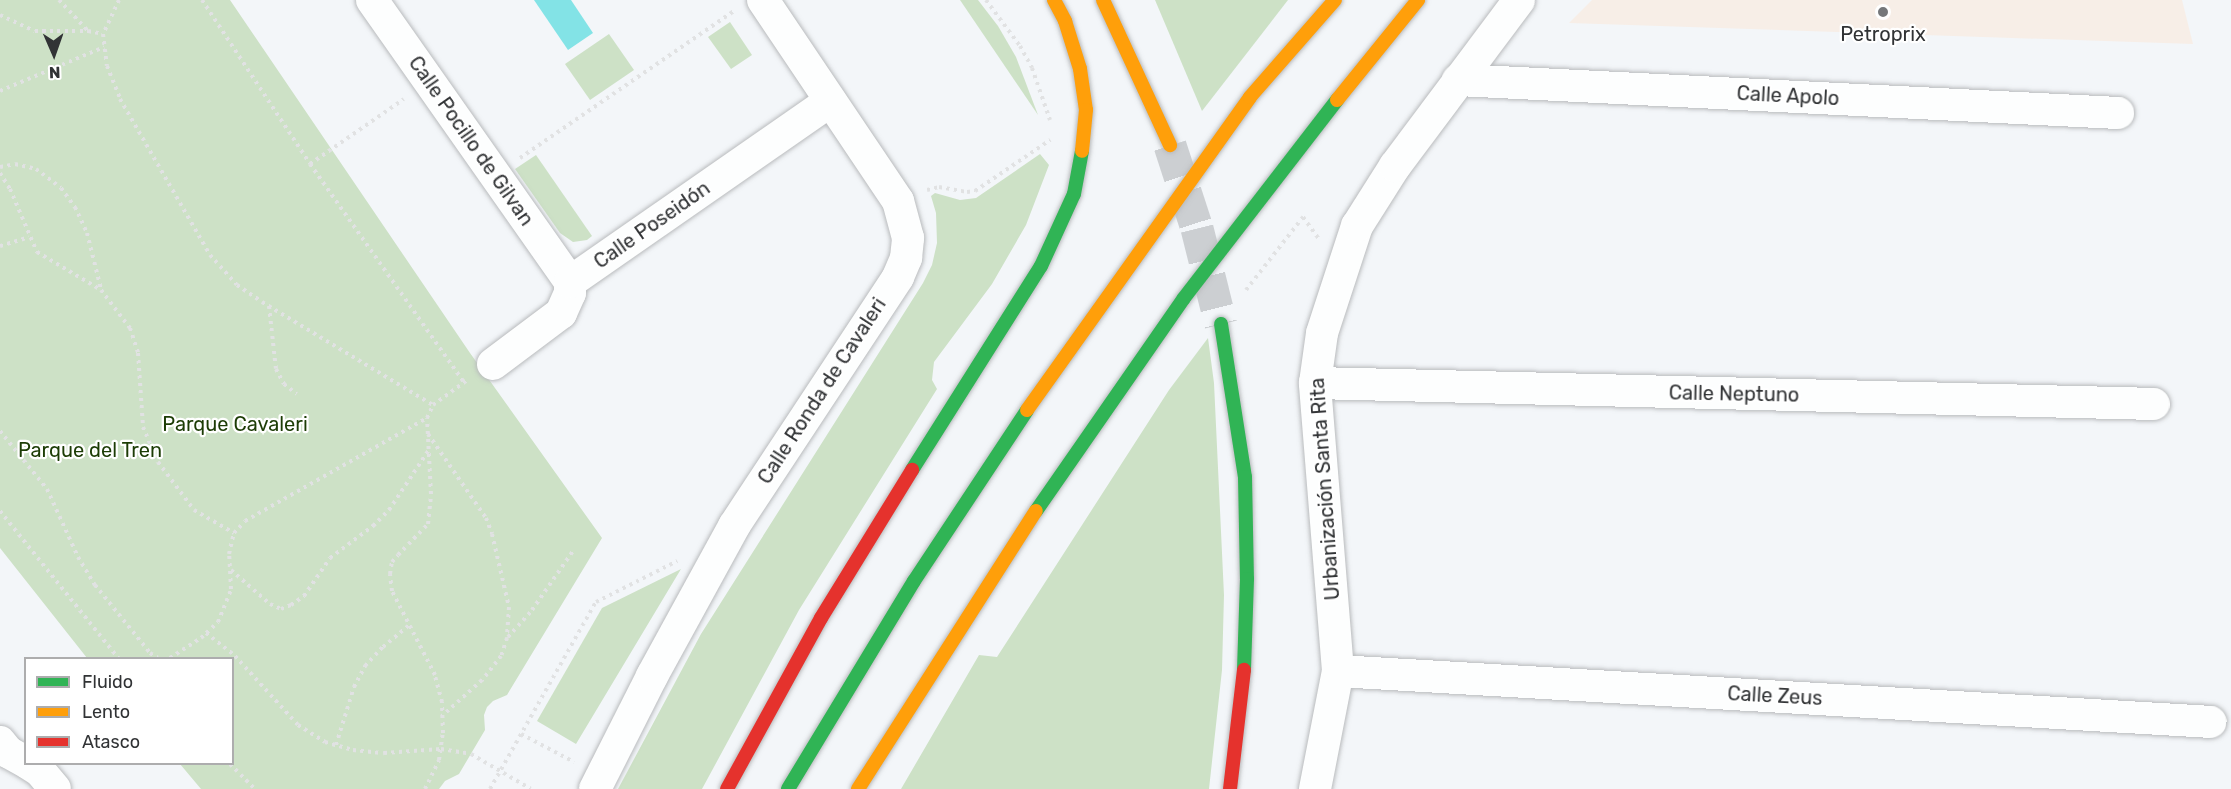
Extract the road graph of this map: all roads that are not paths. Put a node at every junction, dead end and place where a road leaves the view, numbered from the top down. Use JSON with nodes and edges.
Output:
{"nodes":[{"id":1,"x":372,"y":0,"type":"edge"},
{"id":2,"x":1054,"y":0,"type":"edge"},
{"id":3,"x":1102,"y":0,"type":"edge"},
{"id":4,"x":1335,"y":0,"type":"edge"},
{"id":5,"x":1418,"y":0,"type":"edge"},
{"id":6,"x":1519,"y":0,"type":"edge"},
{"id":7,"x":751,"y":3,"type":"edge"},
{"id":8,"x":1458,"y":80,"type":"junction"},
{"id":9,"x":830,"y":101,"type":"junction"},
{"id":10,"x":2118,"y":113,"type":"dead end"},
{"id":11,"x":1170,"y":145,"type":"tunnel mouth"},
{"id":12,"x":570,"y":282,"type":"junction"},
{"id":13,"x":1221,"y":324,"type":"tunnel mouth"},
{"id":14,"x":493,"y":364,"type":"road end"},
{"id":15,"x":1315,"y":383,"type":"junction"},
{"id":16,"x":2154,"y":404,"type":"dead end"},
{"id":17,"x":1338,"y":671,"type":"junction"},
{"id":18,"x":2211,"y":722,"type":"dead end"},
{"id":19,"x":31,"y":765,"type":"edge"},
{"id":20,"x":598,"y":783,"type":"edge"},
{"id":21,"x":55,"y":789,"type":"edge"},
{"id":22,"x":727,"y":789,"type":"edge"},
{"id":23,"x":788,"y":789,"type":"edge"},
{"id":24,"x":858,"y":789,"type":"edge"},
{"id":25,"x":1230,"y":789,"type":"edge"},
{"id":26,"x":1315,"y":789,"type":"edge"}],
"edges":[{"from":1,"to":12,"type":"street","name":"Calle Pocillo de Gilvan"},
{"from":2,"to":22,"type":"main road"},
{"from":3,"to":11,"type":"main road"},
{"from":4,"to":23,"type":"main road"},
{"from":5,"to":24,"type":"main road"},
{"from":6,"to":8,"type":"street","name":"Urbanización Santa Rita"},
{"from":7,"to":9,"type":"street","name":"Calle Ronda de Cavaleri"},
{"from":8,"to":10,"type":"street","name":"Calle Apolo"},
{"from":8,"to":15,"type":"street","name":"Urbanización Santa Rita"},
{"from":9,"to":12,"type":"street","name":"Calle Poseidón"},
{"from":9,"to":20,"type":"street","name":"Calle Ronda de Cavaleri"},
{"from":12,"to":14,"type":"street"},
{"from":13,"to":25,"type":"main road"},
{"from":15,"to":16,"type":"street","name":"Calle Neptuno"},
{"from":15,"to":17,"type":"street","name":"Urbanización Santa Rita"},
{"from":17,"to":18,"type":"street","name":"Calle Zeus"},
{"from":17,"to":26,"type":"street","name":"Urbanización Santa Rita"},
{"from":19,"to":21,"type":"street"}]}
